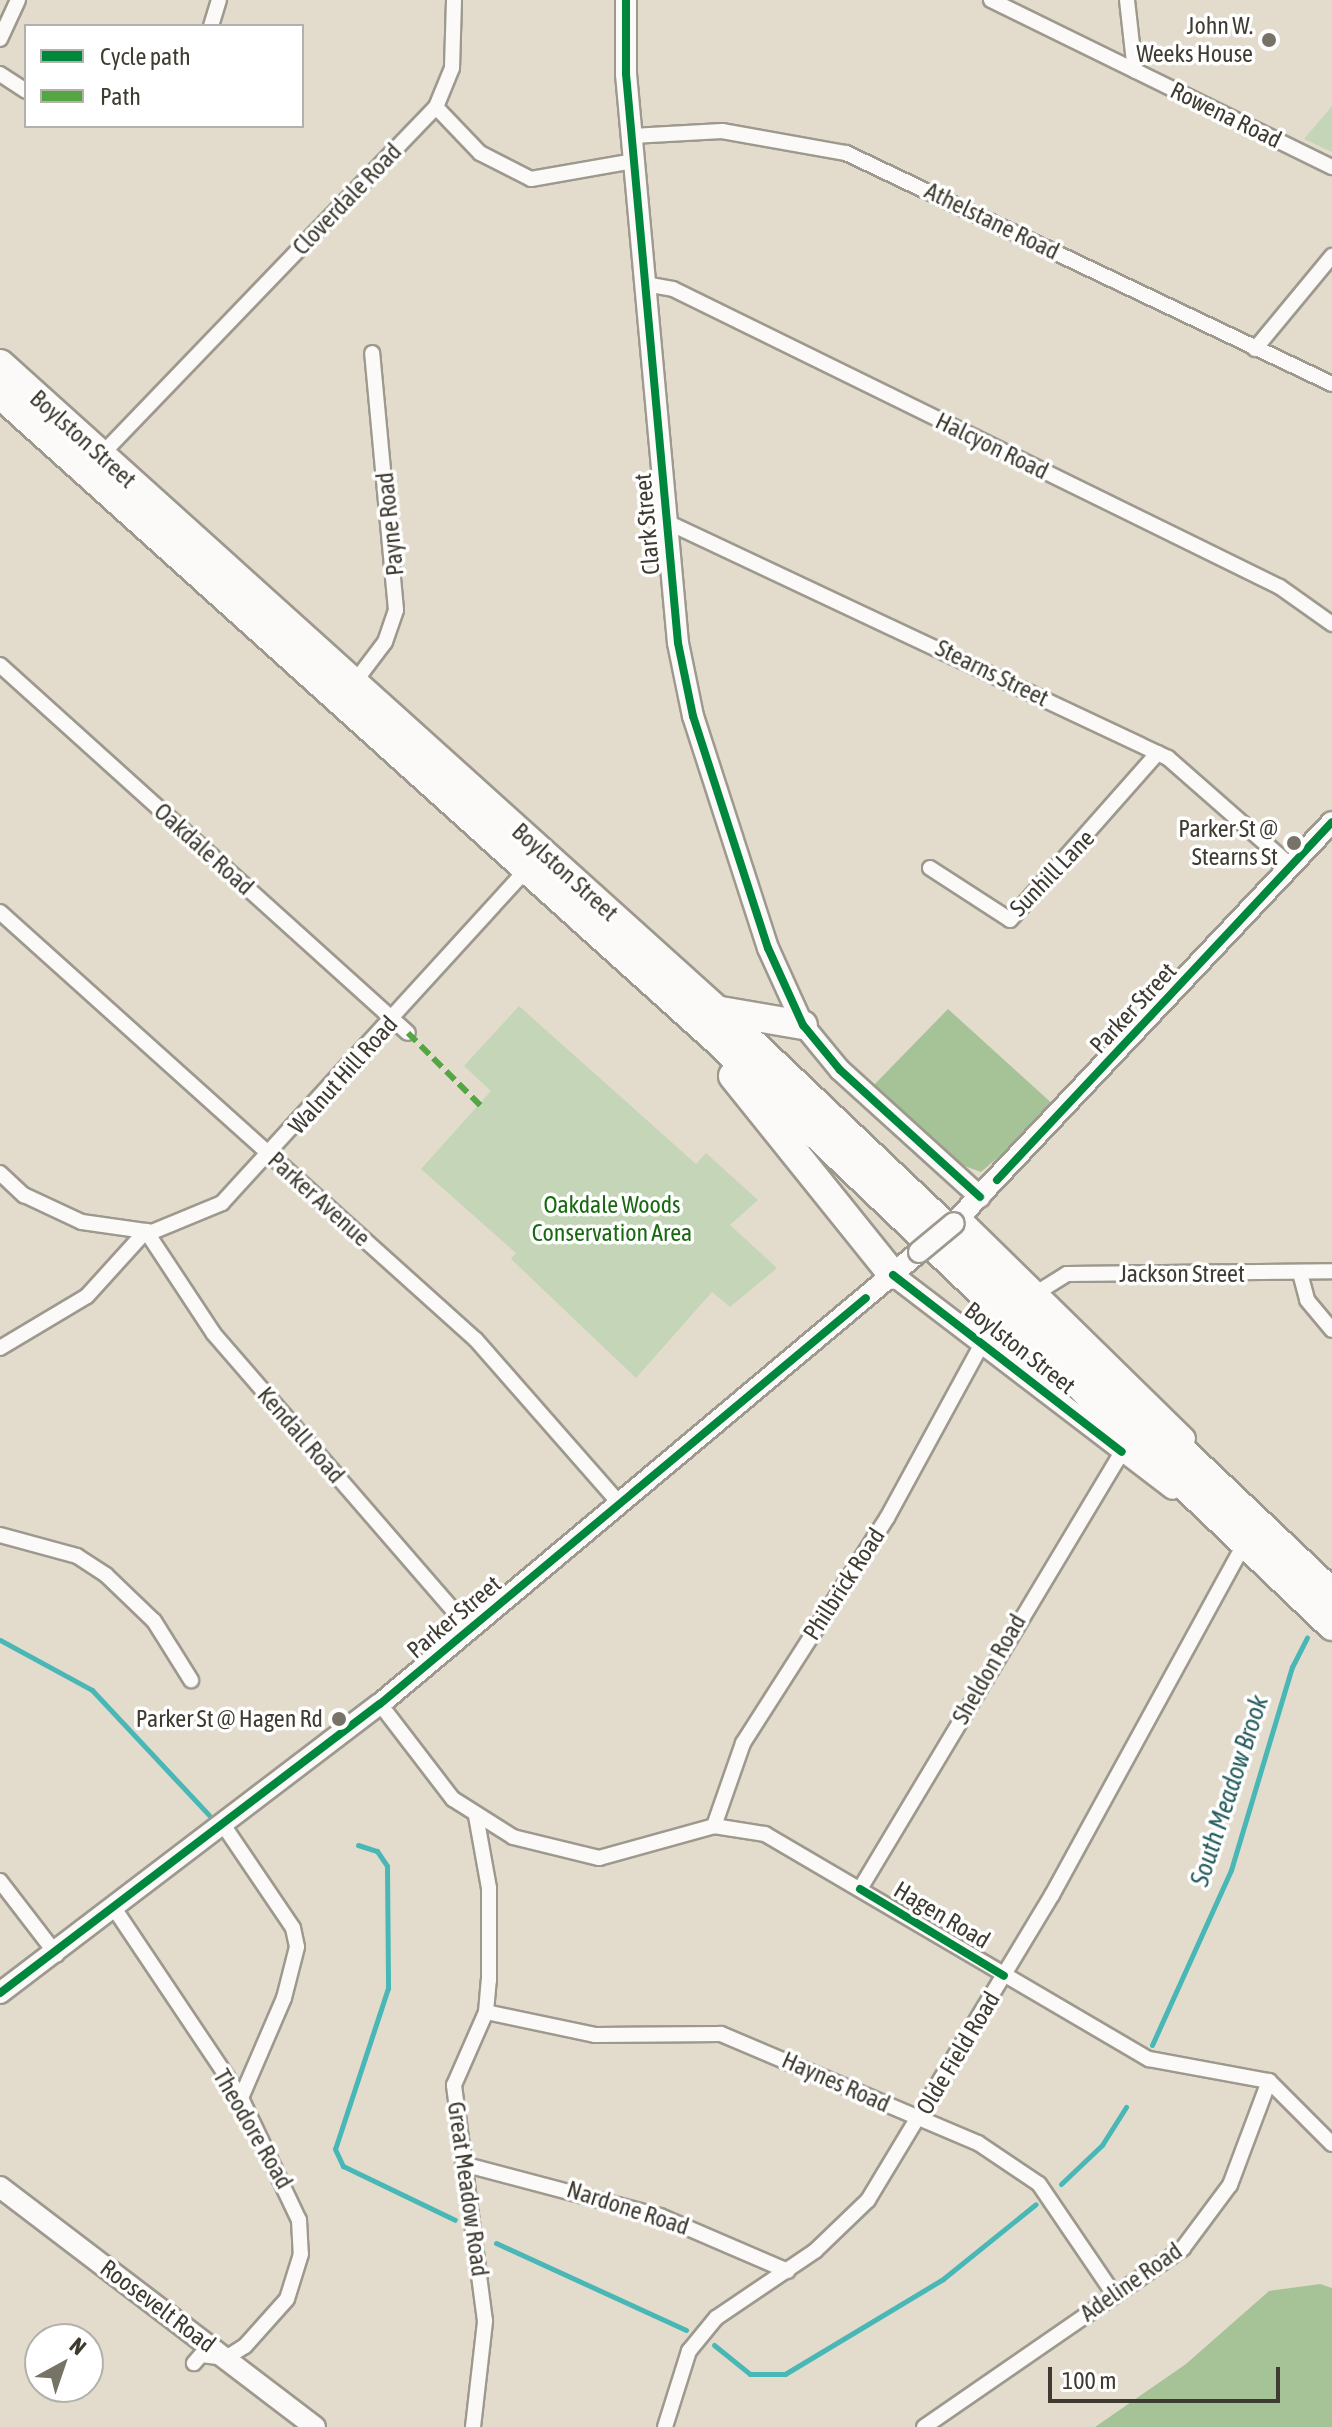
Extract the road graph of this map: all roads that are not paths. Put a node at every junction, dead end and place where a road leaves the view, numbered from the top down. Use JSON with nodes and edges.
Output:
{"nodes":[{"id":1,"x":18,"y":0,"type":"edge"},
{"id":2,"x":219,"y":0,"type":"edge"},
{"id":3,"x":454,"y":0,"type":"edge"},
{"id":4,"x":626,"y":0,"type":"edge"},
{"id":5,"x":991,"y":0,"type":"edge"},
{"id":6,"x":1127,"y":0,"type":"edge"},
{"id":7,"x":212,"y":24,"type":"edge"},
{"id":8,"x":0,"y":39,"type":"edge"},
{"id":9,"x":1135,"y":71,"type":"junction"},
{"id":10,"x":0,"y":74,"type":"edge"},
{"id":11,"x":24,"y":90,"type":"edge"},
{"id":12,"x":436,"y":107,"type":"junction"},
{"id":13,"x":632,"y":136,"type":"junction"},
{"id":14,"x":634,"y":161,"type":"junction"},
{"id":15,"x":1332,"y":167,"type":"edge"},
{"id":16,"x":1332,"y":256,"type":"edge"},
{"id":17,"x":645,"y":284,"type":"junction"},
{"id":18,"x":1255,"y":349,"type":"junction"},
{"id":19,"x":372,"y":353,"type":"dead end"},
{"id":20,"x":0,"y":364,"type":"edge"},
{"id":21,"x":1332,"y":384,"type":"edge"},
{"id":22,"x":0,"y":394,"type":"edge"},
{"id":23,"x":101,"y":455,"type":"junction"},
{"id":24,"x":667,"y":522,"type":"junction"},
{"id":25,"x":1332,"y":624,"type":"edge"},
{"id":26,"x":0,"y":665,"type":"edge"},
{"id":27,"x":354,"y":683,"type":"junction"},
{"id":28,"x":1158,"y":753,"type":"junction"},
{"id":29,"x":1332,"y":822,"type":"edge"},
{"id":30,"x":1291,"y":866,"type":"junction"},
{"id":31,"x":930,"y":868,"type":"dead end"},
{"id":32,"x":527,"y":869,"type":"junction"},
{"id":33,"x":0,"y":912,"type":"edge"},
{"id":34,"x":676,"y":1003,"type":"junction"},
{"id":35,"x":716,"y":1010,"type":"junction"},
{"id":36,"x":393,"y":1019,"type":"junction"},
{"id":37,"x":803,"y":1025,"type":"junction"},
{"id":38,"x":408,"y":1033,"type":"dead end"},
{"id":39,"x":270,"y":1156,"type":"junction"},
{"id":40,"x":0,"y":1173,"type":"edge"},
{"id":41,"x":980,"y":1197,"type":"junction"},
{"id":42,"x":957,"y":1220,"type":"junction"},
{"id":43,"x":146,"y":1231,"type":"junction"},
{"id":44,"x":1332,"y":1271,"type":"edge"},
{"id":45,"x":1300,"y":1273,"type":"junction"},
{"id":46,"x":893,"y":1275,"type":"junction"},
{"id":47,"x":1038,"y":1292,"type":"junction"},
{"id":48,"x":1332,"y":1330,"type":"edge"},
{"id":49,"x":982,"y":1344,"type":"junction"},
{"id":50,"x":0,"y":1348,"type":"edge"},
{"id":51,"x":1122,"y":1452,"type":"junction"},
{"id":52,"x":620,"y":1504,"type":"junction"},
{"id":53,"x":1252,"y":1533,"type":"junction"},
{"id":54,"x":0,"y":1535,"type":"edge"},
{"id":55,"x":1279,"y":1542,"type":"junction"},
{"id":56,"x":1332,"y":1580,"type":"edge"},
{"id":57,"x":1332,"y":1593,"type":"edge"},
{"id":58,"x":1332,"y":1626,"type":"edge"},
{"id":59,"x":470,"y":1630,"type":"junction"},
{"id":60,"x":191,"y":1680,"type":"dead end"},
{"id":61,"x":380,"y":1704,"type":"junction"},
{"id":62,"x":476,"y":1816,"type":"junction"},
{"id":63,"x":224,"y":1826,"type":"junction"},
{"id":64,"x":714,"y":1826,"type":"junction"},
{"id":65,"x":0,"y":1881,"type":"edge"},
{"id":66,"x":860,"y":1889,"type":"junction"},
{"id":67,"x":116,"y":1911,"type":"junction"},
{"id":68,"x":57,"y":1955,"type":"junction"},
{"id":69,"x":1004,"y":1976,"type":"junction"},
{"id":70,"x":0,"y":1993,"type":"edge"},
{"id":71,"x":486,"y":2012,"type":"junction"},
{"id":72,"x":1269,"y":2081,"type":"junction"},
{"id":73,"x":241,"y":2098,"type":"junction"},
{"id":74,"x":919,"y":2117,"type":"junction"},
{"id":75,"x":1332,"y":2144,"type":"edge"},
{"id":76,"x":463,"y":2164,"type":"junction"},
{"id":77,"x":0,"y":2187,"type":"edge"},
{"id":78,"x":788,"y":2271,"type":"junction"},
{"id":79,"x":1115,"y":2296,"type":"junction"},
{"id":80,"x":226,"y":2358,"type":"junction"},
{"id":81,"x":194,"y":2363,"type":"dead end"},
{"id":82,"x":315,"y":2427,"type":"edge"},
{"id":83,"x":473,"y":2427,"type":"edge"},
{"id":84,"x":665,"y":2427,"type":"edge"},
{"id":85,"x":924,"y":2427,"type":"edge"}],
"edges":[{"from":1,"to":8,"type":"street"},
{"from":2,"to":7,"type":"street"},
{"from":3,"to":12,"type":"street"},
{"from":4,"to":13,"type":"main road","name":"Clark Street"},
{"from":5,"to":9,"type":"street","name":"Rowena Road"},
{"from":6,"to":9,"type":"street"},
{"from":9,"to":15,"type":"street","name":"Rowena Road"},
{"from":10,"to":11,"type":"street"},
{"from":12,"to":14,"type":"street"},
{"from":12,"to":23,"type":"street","name":"Cloverdale Road"},
{"from":13,"to":14,"type":"main road","name":"Clark Street"},
{"from":13,"to":18,"type":"street","name":"Athelstane Road"},
{"from":14,"to":17,"type":"main road","name":"Clark Street"},
{"from":16,"to":18,"type":"street"},
{"from":17,"to":24,"type":"main road","name":"Clark Street"},
{"from":17,"to":25,"type":"street","name":"Halcyon Road"},
{"from":18,"to":21,"type":"street","name":"Athelstane Road"},
{"from":19,"to":27,"type":"street","name":"Payne Road"},
{"from":20,"to":23,"type":"highway","name":"Boylston Street"},
{"from":22,"to":32,"type":"highway","name":"Boylston Street"},
{"from":23,"to":27,"type":"highway","name":"Boylston Street"},
{"from":24,"to":28,"type":"street","name":"Stearns Street"},
{"from":24,"to":37,"type":"main road","name":"Clark Street"},
{"from":26,"to":36,"type":"street","name":"Oakdale Road"},
{"from":27,"to":35,"type":"highway","name":"Boylston Street"},
{"from":28,"to":30,"type":"street","name":"Stearns Street"},
{"from":28,"to":31,"type":"street","name":"Sunhill Lane"},
{"from":29,"to":30,"type":"main road","name":"Parker Street"},
{"from":30,"to":41,"type":"main road","name":"Parker Street"},
{"from":32,"to":34,"type":"highway","name":"Boylston Street"},
{"from":32,"to":36,"type":"street","name":"Walnut Hill Road"},
{"from":33,"to":39,"type":"street","name":"Parker Avenue"},
{"from":34,"to":46,"type":"highway"},
{"from":34,"to":53,"type":"highway","name":"Boylston Street"},
{"from":35,"to":37,"type":"highway"},
{"from":35,"to":53,"type":"highway","name":"Boylston Street"},
{"from":36,"to":38,"type":"street","name":"Oakdale Road"},
{"from":36,"to":39,"type":"street","name":"Walnut Hill Road"},
{"from":37,"to":41,"type":"main road"},
{"from":39,"to":43,"type":"street","name":"Walnut Hill Road"},
{"from":39,"to":52,"type":"street","name":"Parker Avenue"},
{"from":40,"to":43,"type":"street"},
{"from":41,"to":42,"type":"main road","name":"Parker Street"},
{"from":42,"to":46,"type":"main road","name":"Parker Street","bridge":true},
{"from":42,"to":47,"type":"main road","name":"Boylston Street"},
{"from":43,"to":50,"type":"street"},
{"from":43,"to":59,"type":"street","name":"Kendall Road"},
{"from":44,"to":45,"type":"street","name":"Jackson Street"},
{"from":45,"to":47,"type":"street","name":"Jackson Street"},
{"from":45,"to":48,"type":"street"},
{"from":46,"to":49,"type":"main road","name":"Boylston Street"},
{"from":46,"to":52,"type":"main road","name":"Parker Street"},
{"from":47,"to":53,"type":"main road","name":"Boylston Street"},
{"from":49,"to":51,"type":"main road","name":"Boylston Street"},
{"from":49,"to":64,"type":"street","name":"Philbrick Road"},
{"from":51,"to":53,"type":"main road","name":"Boylston Street"},
{"from":51,"to":66,"type":"street","name":"Sheldon Road"},
{"from":52,"to":59,"type":"main road","name":"Parker Street"},
{"from":53,"to":55,"type":"highway","name":"Boylston Street"},
{"from":53,"to":58,"type":"highway","name":"Boylston Street"},
{"from":53,"to":69,"type":"street","name":"Olde Field Road"},
{"from":54,"to":60,"type":"street"},
{"from":55,"to":56,"type":"street"},
{"from":55,"to":57,"type":"highway","name":"Boylston Street"},
{"from":59,"to":61,"type":"main road","name":"Parker Street"},
{"from":61,"to":62,"type":"street","name":"Hagen Road"},
{"from":61,"to":63,"type":"main road","name":"Parker Street"},
{"from":62,"to":64,"type":"street","name":"Hagen Road"},
{"from":62,"to":71,"type":"street","name":"Great Meadow Road"},
{"from":63,"to":67,"type":"main road","name":"Parker Street"},
{"from":63,"to":73,"type":"street"},
{"from":64,"to":66,"type":"street","name":"Hagen Road"},
{"from":65,"to":68,"type":"street"},
{"from":66,"to":69,"type":"street","name":"Hagen Road"},
{"from":67,"to":68,"type":"main road","name":"Parker Street"},
{"from":67,"to":73,"type":"street","name":"Theodore Road"},
{"from":68,"to":70,"type":"main road","name":"Parker Street"},
{"from":69,"to":72,"type":"street","name":"Hagen Road"},
{"from":69,"to":74,"type":"street","name":"Olde Field Road"},
{"from":71,"to":74,"type":"street","name":"Haynes Road"},
{"from":71,"to":76,"type":"street","name":"Great Meadow Road"},
{"from":72,"to":75,"type":"street"},
{"from":72,"to":79,"type":"street","name":"Adeline Road"},
{"from":73,"to":80,"type":"street","name":"Theodore Road"},
{"from":74,"to":78,"type":"street","name":"Olde Field Road"},
{"from":74,"to":79,"type":"street","name":"Haynes Road"},
{"from":76,"to":78,"type":"street","name":"Nardone Road"},
{"from":76,"to":83,"type":"street","name":"Great Meadow Road"},
{"from":77,"to":80,"type":"main road","name":"Roosevelt Road"},
{"from":78,"to":84,"type":"street","name":"Olde Field Road"},
{"from":79,"to":85,"type":"street","name":"Adeline Road"},
{"from":80,"to":81,"type":"street"},
{"from":80,"to":82,"type":"main road","name":"Roosevelt Road"}]}
